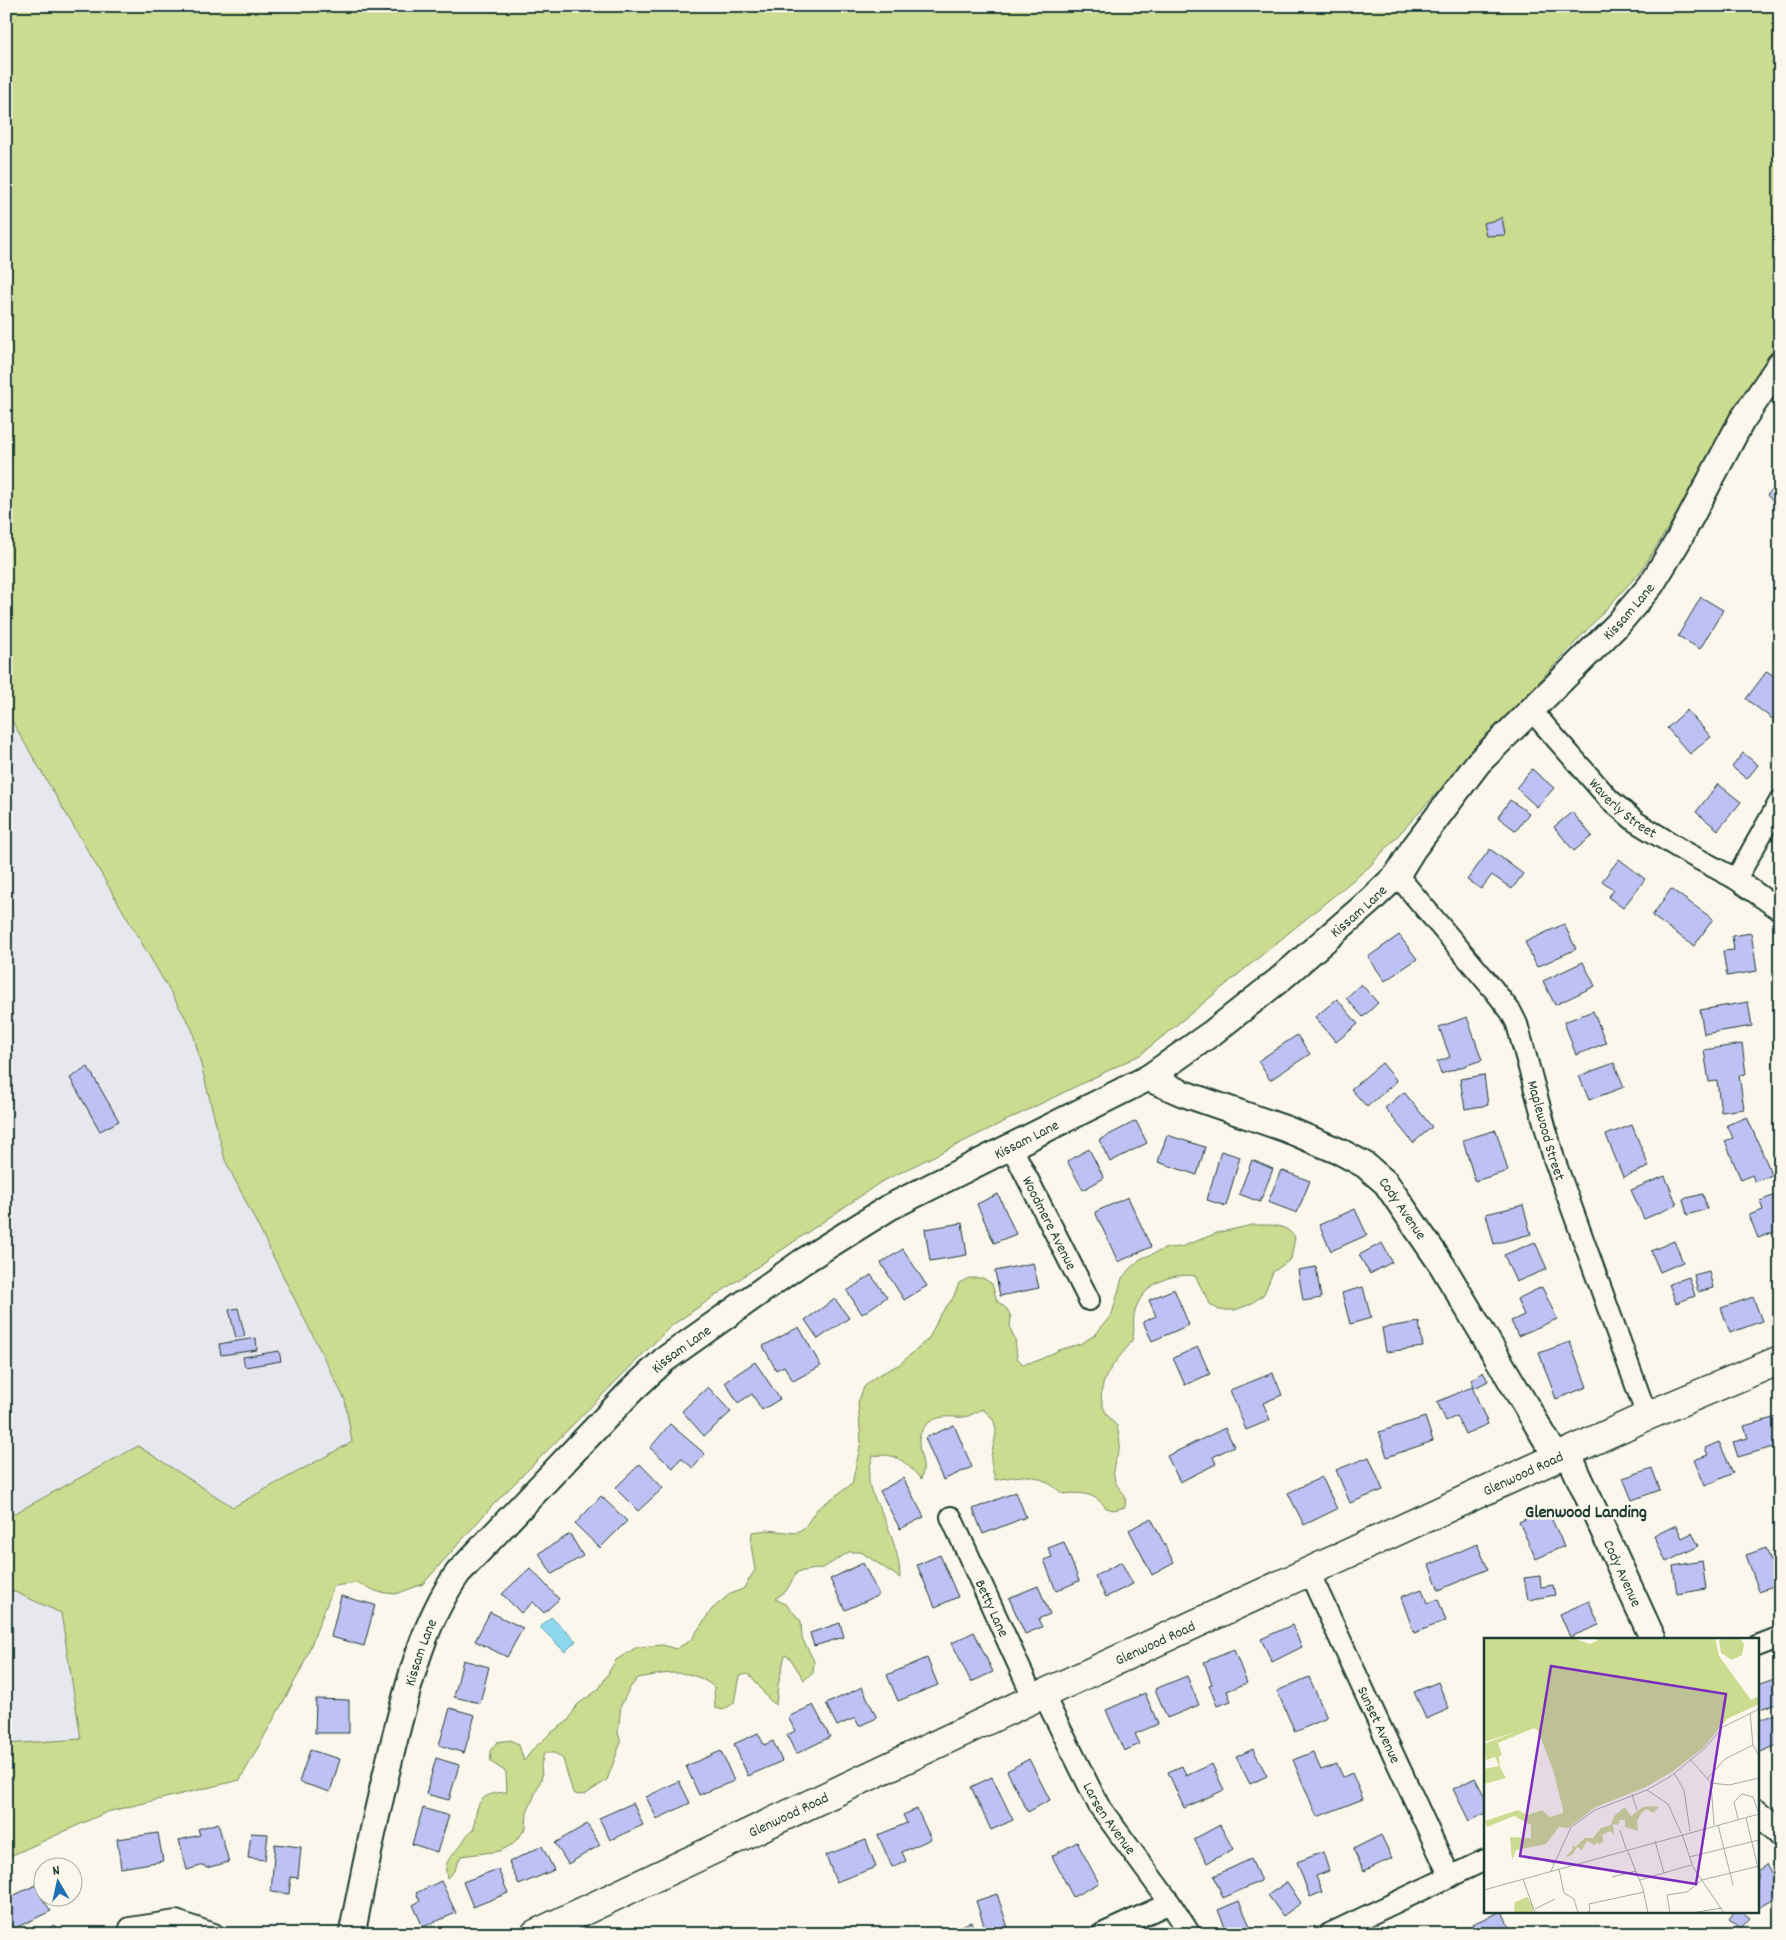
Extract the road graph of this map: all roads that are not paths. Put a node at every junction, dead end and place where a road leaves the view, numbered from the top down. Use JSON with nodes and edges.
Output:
{"nodes":[{"id":1,"x":1780,"y":364,"type":"edge"},
{"id":2,"x":1532,"y":710,"type":"junction"},
{"id":3,"x":1780,"y":801,"type":"edge"},
{"id":4,"x":1397,"y":874,"type":"junction"},
{"id":5,"x":1736,"y":879,"type":"junction"},
{"id":6,"x":1780,"y":910,"type":"edge"},
{"id":7,"x":1148,"y":1078,"type":"junction"},
{"id":8,"x":1011,"y":1146,"type":"junction"},
{"id":9,"x":1089,"y":1300,"type":"dead end"},
{"id":10,"x":1780,"y":1360,"type":"edge"},
{"id":11,"x":1647,"y":1416,"type":"junction"},
{"id":12,"x":1563,"y":1455,"type":"junction"},
{"id":13,"x":952,"y":1517,"type":"dead end"},
{"id":14,"x":1309,"y":1572,"type":"junction"},
{"id":15,"x":1780,"y":1636,"type":"edge"},
{"id":16,"x":1653,"y":1638,"type":"edge"},
{"id":17,"x":1758,"y":1646,"type":"edge"},
{"id":18,"x":1039,"y":1696,"type":"junction"},
{"id":19,"x":1758,"y":1813,"type":"edge"},
{"id":20,"x":1780,"y":1834,"type":"edge"},
{"id":21,"x":1484,"y":1860,"type":"edge"},
{"id":22,"x":1450,"y":1877,"type":"junction"},
{"id":23,"x":1170,"y":1903,"type":"junction"},
{"id":24,"x":130,"y":1928,"type":"dead end"},
{"id":25,"x":214,"y":1934,"type":"edge"},
{"id":26,"x":352,"y":1934,"type":"edge"},
{"id":27,"x":535,"y":1934,"type":"edge"},
{"id":28,"x":1102,"y":1934,"type":"edge"},
{"id":29,"x":1190,"y":1934,"type":"edge"},
{"id":30,"x":1328,"y":1934,"type":"edge"}],
"edges":[{"from":1,"to":2,"type":"street","name":"Kissam Lane"},
{"from":2,"to":4,"type":"street","name":"Kissam Lane"},
{"from":2,"to":5,"type":"street","name":"Waverly Street"},
{"from":3,"to":5,"type":"street"},
{"from":4,"to":7,"type":"street","name":"Kissam Lane"},
{"from":4,"to":11,"type":"street","name":"Maplewood Street"},
{"from":5,"to":6,"type":"street","name":"Waverly Street"},
{"from":7,"to":8,"type":"street","name":"Kissam Lane"},
{"from":7,"to":12,"type":"street","name":"Cody Avenue"},
{"from":8,"to":9,"type":"street","name":"Woodmere Avenue"},
{"from":8,"to":26,"type":"street","name":"Kissam Lane"},
{"from":10,"to":11,"type":"main road","name":"Glenwood Road"},
{"from":11,"to":12,"type":"main road","name":"Glenwood Road"},
{"from":12,"to":14,"type":"main road","name":"Glenwood Road"},
{"from":12,"to":16,"type":"street","name":"Cody Avenue"},
{"from":13,"to":18,"type":"street","name":"Betty Lane"},
{"from":14,"to":18,"type":"main road","name":"Glenwood Road"},
{"from":14,"to":22,"type":"street","name":"Sunset Avenue"},
{"from":15,"to":17,"type":"street"},
{"from":18,"to":23,"type":"street","name":"Larsen Avenue"},
{"from":18,"to":27,"type":"main road","name":"Glenwood Road"},
{"from":19,"to":20,"type":"street"},
{"from":21,"to":22,"type":"street"},
{"from":22,"to":30,"type":"street"},
{"from":23,"to":28,"type":"street"},
{"from":23,"to":29,"type":"street","name":"Larsen Avenue"},
{"from":24,"to":25,"type":"street"}]}
